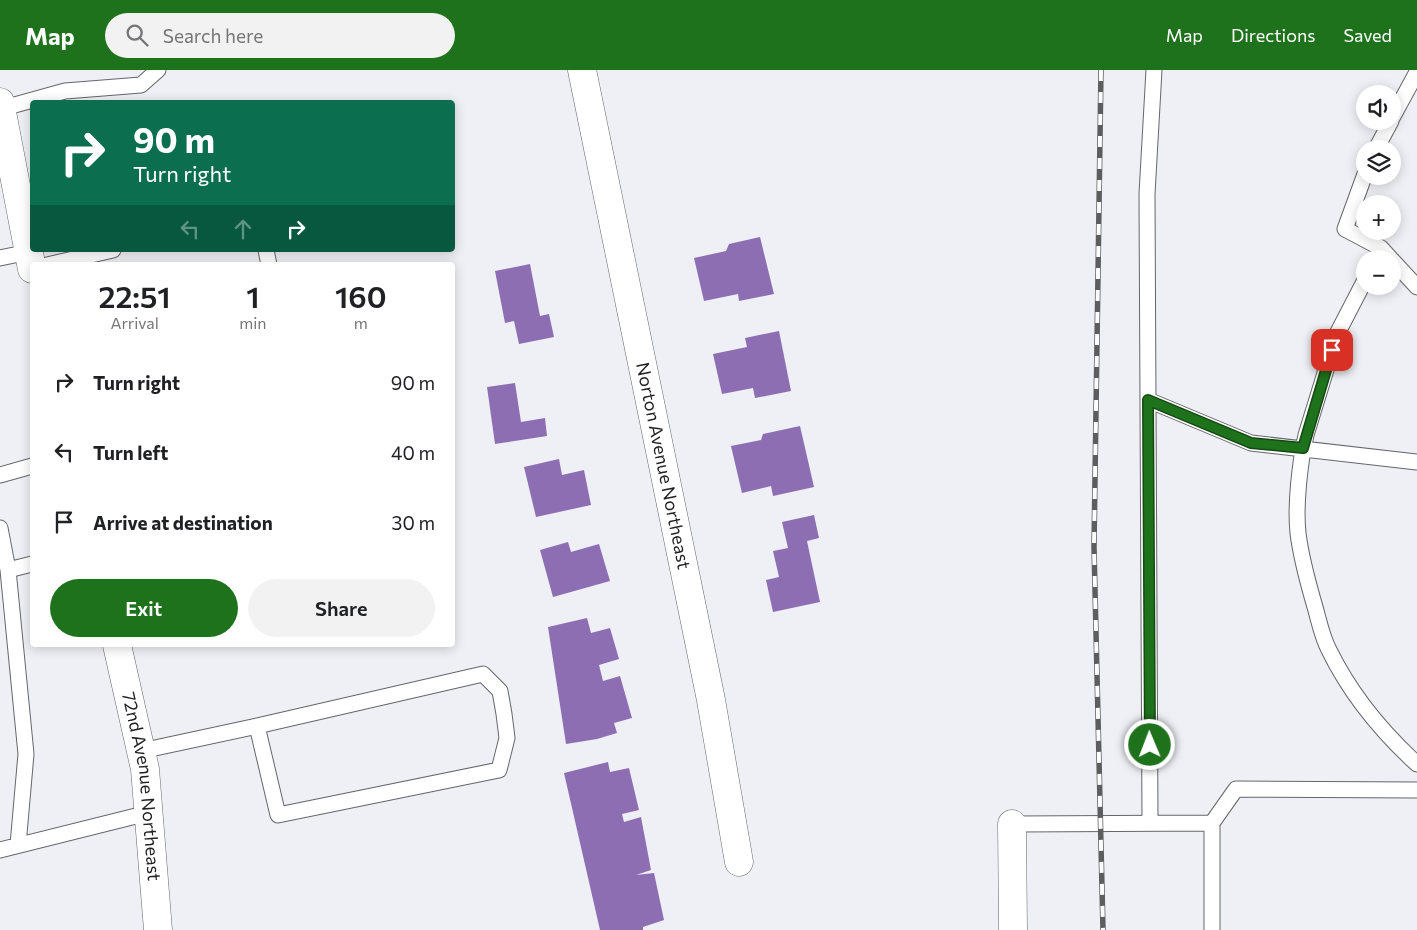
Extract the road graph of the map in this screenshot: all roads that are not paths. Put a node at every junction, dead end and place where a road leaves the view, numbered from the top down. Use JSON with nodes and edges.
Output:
{"nodes":[{"id":1,"x":158,"y":70,"type":"edge"},
{"id":2,"x":582,"y":70,"type":"edge"},
{"id":3,"x":1154,"y":70,"type":"edge"},
{"id":4,"x":1417,"y":72,"type":"edge"},
{"id":5,"x":1401,"y":103,"type":"edge"},
{"id":6,"x":0,"y":106,"type":"edge"},
{"id":7,"x":1361,"y":185,"type":"edge"},
{"id":8,"x":30,"y":242,"type":"edge"},
{"id":9,"x":1376,"y":250,"type":"edge"},
{"id":10,"x":103,"y":252,"type":"edge"},
{"id":11,"x":0,"y":258,"type":"edge"},
{"id":12,"x":51,"y":262,"type":"edge"},
{"id":13,"x":30,"y":264,"type":"edge"},
{"id":14,"x":1401,"y":272,"type":"edge"},
{"id":15,"x":1417,"y":287,"type":"edge"},
{"id":16,"x":1357,"y":295,"type":"edge"},
{"id":17,"x":1148,"y":400,"type":"junction"},
{"id":18,"x":1303,"y":448,"type":"junction"},
{"id":19,"x":1417,"y":462,"type":"edge"},
{"id":20,"x":30,"y":467,"type":"edge"},
{"id":21,"x":0,"y":475,"type":"edge"},
{"id":22,"x":0,"y":528,"type":"edge"},
{"id":23,"x":30,"y":564,"type":"edge"},
{"id":24,"x":8,"y":570,"type":"junction"},
{"id":25,"x":117,"y":647,"type":"edge"},
{"id":26,"x":257,"y":726,"type":"junction"},
{"id":27,"x":141,"y":751,"type":"junction"},
{"id":28,"x":1417,"y":764,"type":"edge"},
{"id":29,"x":1417,"y":790,"type":"edge"},
{"id":30,"x":148,"y":812,"type":"junction"},
{"id":31,"x":1150,"y":822,"type":"junction"},
{"id":32,"x":1212,"y":823,"type":"junction"},
{"id":33,"x":1012,"y":824,"type":"joint"},
{"id":34,"x":18,"y":845,"type":"junction"},
{"id":35,"x":0,"y":850,"type":"edge"},
{"id":36,"x":739,"y":862,"type":"dead end"},
{"id":37,"x":158,"y":930,"type":"edge"},
{"id":38,"x":1013,"y":930,"type":"edge"},
{"id":39,"x":1212,"y":930,"type":"edge"}],
"edges":[{"from":1,"to":6,"type":"lane"},
{"from":2,"to":36,"type":"street","name":"Norton Avenue Northeast"},
{"from":3,"to":17,"type":"lane"},
{"from":4,"to":5,"type":"lane"},
{"from":6,"to":8,"type":"street"},
{"from":7,"to":9,"type":"lane"},
{"from":10,"to":12,"type":"lane"},
{"from":11,"to":13,"type":"lane"},
{"from":14,"to":15,"type":"lane"},
{"from":16,"to":18,"type":"lane"},
{"from":17,"to":18,"type":"lane"},
{"from":17,"to":31,"type":"lane"},
{"from":18,"to":19,"type":"lane"},
{"from":18,"to":28,"type":"lane"},
{"from":20,"to":21,"type":"lane"},
{"from":22,"to":24,"type":"lane"},
{"from":23,"to":24,"type":"lane"},
{"from":24,"to":34,"type":"lane"},
{"from":25,"to":27,"type":"street","name":"72nd Avenue Northeast"},
{"from":26,"to":26,"type":"lane"},
{"from":26,"to":27,"type":"lane"},
{"from":27,"to":30,"type":"street","name":"72nd Avenue Northeast"},
{"from":29,"to":32,"type":"lane"},
{"from":30,"to":34,"type":"lane"},
{"from":30,"to":37,"type":"street","name":"72nd Avenue Northeast"},
{"from":31,"to":32,"type":"lane"},
{"from":31,"to":33,"type":"lane"},
{"from":32,"to":39,"type":"lane"},
{"from":33,"to":38,"type":"street"},
{"from":34,"to":35,"type":"lane"}]}
